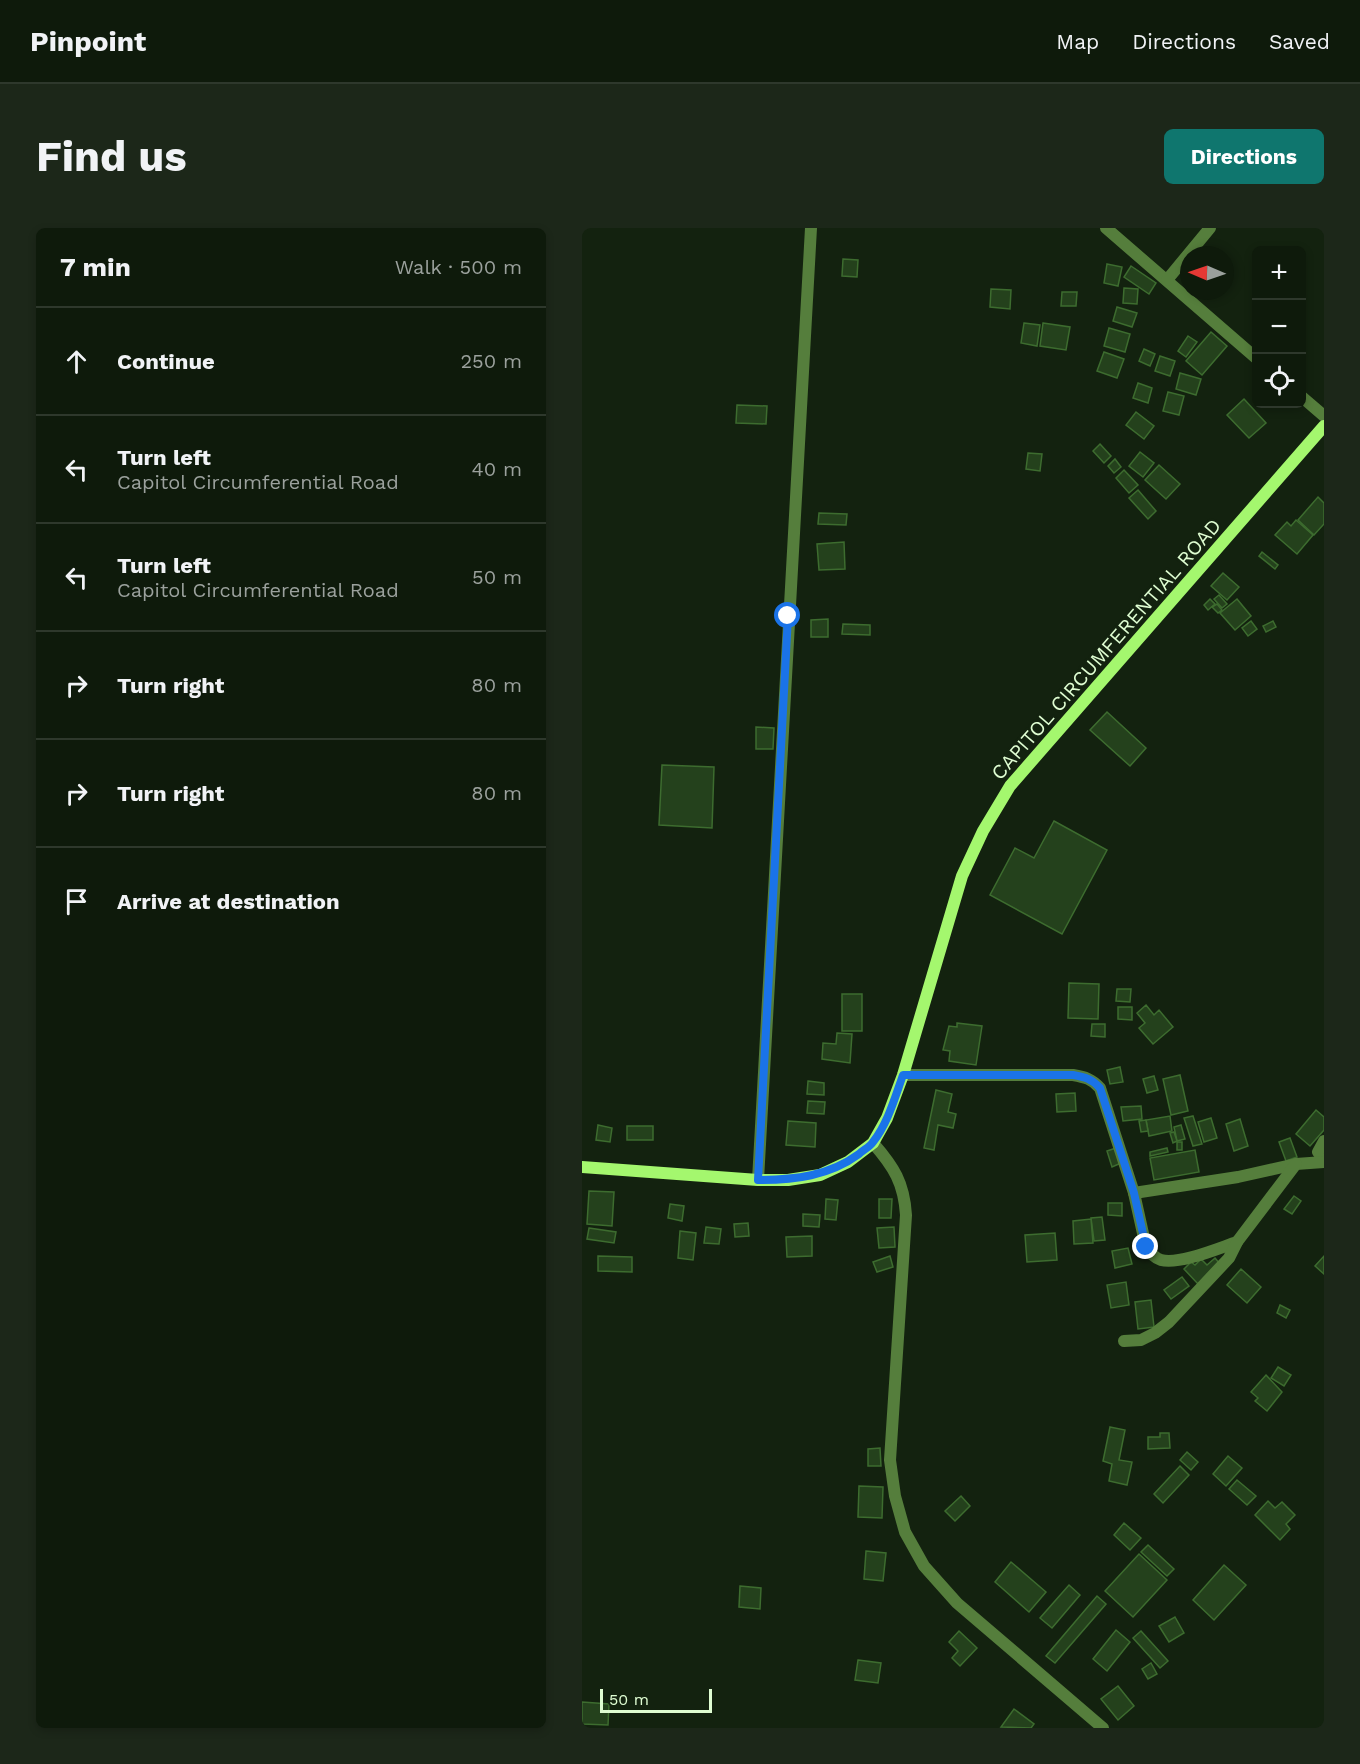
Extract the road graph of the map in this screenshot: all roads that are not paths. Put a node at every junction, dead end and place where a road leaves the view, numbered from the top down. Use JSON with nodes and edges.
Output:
{"nodes":[{"id":1,"x":811,"y":228,"type":"edge"},
{"id":2,"x":1106,"y":228,"type":"edge"},
{"id":3,"x":1210,"y":228,"type":"edge"},
{"id":4,"x":1167,"y":280,"type":"junction"},
{"id":5,"x":1252,"y":354,"type":"edge"},
{"id":6,"x":1306,"y":400,"type":"edge"},
{"id":7,"x":1324,"y":416,"type":"edge"},
{"id":8,"x":1324,"y":426,"type":"edge"},
{"id":9,"x":903,"y":1075,"type":"junction"},
{"id":10,"x":1324,"y":1141,"type":"edge"},
{"id":11,"x":873,"y":1143,"type":"junction"},
{"id":12,"x":1324,"y":1161,"type":"edge"},
{"id":13,"x":1296,"y":1164,"type":"junction"},
{"id":14,"x":582,"y":1167,"type":"edge"},
{"id":15,"x":758,"y":1180,"type":"junction"},
{"id":16,"x":1134,"y":1193,"type":"junction"},
{"id":17,"x":1237,"y":1242,"type":"junction"},
{"id":18,"x":1124,"y":1341,"type":"dead end"},
{"id":19,"x":1103,"y":1728,"type":"edge"}],
"edges":[{"from":1,"to":15,"type":"street"},
{"from":2,"to":4,"type":"street"},
{"from":3,"to":4,"type":"street"},
{"from":4,"to":5,"type":"street"},
{"from":6,"to":7,"type":"street"},
{"from":8,"to":9,"type":"main road","name":"CAPITOL CIRCUMFERENTIAL ROAD"},
{"from":9,"to":11,"type":"main road","name":"CAPITOL CIRCUMFERENTIAL ROAD"},
{"from":9,"to":16,"type":"street"},
{"from":10,"to":12,"type":"street"},
{"from":11,"to":15,"type":"main road","name":"CAPITOL CIRCUMFERENTIAL ROAD"},
{"from":11,"to":19,"type":"street"},
{"from":12,"to":13,"type":"street"},
{"from":13,"to":16,"type":"street"},
{"from":13,"to":17,"type":"street"},
{"from":14,"to":15,"type":"main road","name":"CAPITOL CIRCUMFERENTIAL ROAD"},
{"from":16,"to":17,"type":"street"},
{"from":17,"to":18,"type":"street"}]}
